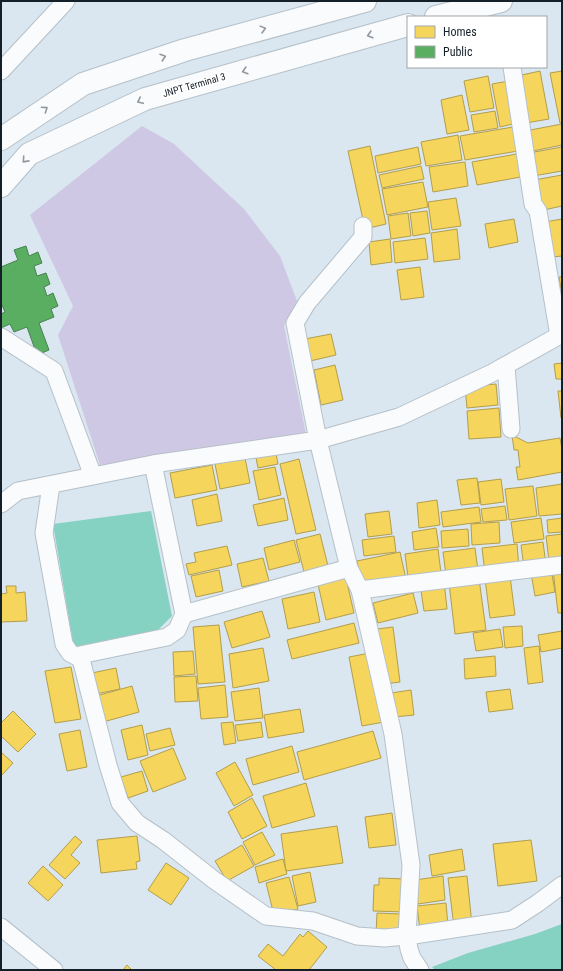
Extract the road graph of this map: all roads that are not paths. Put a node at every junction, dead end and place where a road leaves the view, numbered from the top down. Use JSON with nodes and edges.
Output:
{"nodes":[{"id":1,"x":66,"y":1,"type":"edge"},
{"id":2,"x":365,"y":1,"type":"edge"},
{"id":3,"x":501,"y":1,"type":"edge"},
{"id":4,"x":440,"y":16,"type":"edge"},
{"id":5,"x":407,"y":25,"type":"edge"},
{"id":6,"x":512,"y":68,"type":"edge"},
{"id":7,"x":1,"y":71,"type":"edge"},
{"id":8,"x":1,"y":139,"type":"edge"},
{"id":9,"x":1,"y":186,"type":"edge"},
{"id":10,"x":363,"y":226,"type":"dead end"},
{"id":11,"x":561,"y":335,"type":"edge"},
{"id":12,"x":1,"y":337,"type":"edge"},
{"id":13,"x":506,"y":366,"type":"junction"},
{"id":14,"x":511,"y":429,"type":"dead end"},
{"id":15,"x":318,"y":440,"type":"junction"},
{"id":16,"x":153,"y":464,"type":"junction"},
{"id":17,"x":93,"y":476,"type":"junction"},
{"id":18,"x":51,"y":485,"type":"junction"},
{"id":19,"x":1,"y":504,"type":"edge"},
{"id":20,"x":562,"y":565,"type":"edge"},
{"id":21,"x":349,"y":568,"type":"junction"},
{"id":22,"x":360,"y":590,"type":"junction"},
{"id":23,"x":184,"y":614,"type":"junction"},
{"id":24,"x":81,"y":659,"type":"junction"},
{"id":25,"x":562,"y":885,"type":"edge"},
{"id":26,"x":1,"y":927,"type":"edge"},
{"id":27,"x":408,"y":936,"type":"junction"},
{"id":28,"x":54,"y":970,"type":"edge"},
{"id":29,"x":420,"y":970,"type":"edge"}],
"edges":[{"from":1,"to":7,"type":"street"},
{"from":8,"to":2,"type":"main road","one_way":true},
{"from":3,"to":4,"type":"main road"},
{"from":5,"to":9,"type":"main road","name":"JNPT Terminal 3","one_way":true},
{"from":6,"to":11,"type":"street"},
{"from":10,"to":15,"type":"street"},
{"from":11,"to":13,"type":"street"},
{"from":12,"to":17,"type":"street"},
{"from":13,"to":14,"type":"street"},
{"from":13,"to":15,"type":"street"},
{"from":15,"to":16,"type":"street"},
{"from":15,"to":21,"type":"street"},
{"from":16,"to":17,"type":"street"},
{"from":16,"to":23,"type":"street"},
{"from":17,"to":18,"type":"street"},
{"from":18,"to":19,"type":"street"},
{"from":18,"to":24,"type":"street"},
{"from":20,"to":22,"type":"street"},
{"from":21,"to":22,"type":"street"},
{"from":21,"to":23,"type":"street"},
{"from":22,"to":27,"type":"street"},
{"from":23,"to":24,"type":"street"},
{"from":24,"to":27,"type":"street"},
{"from":25,"to":27,"type":"street"},
{"from":26,"to":28,"type":"street"},
{"from":27,"to":29,"type":"street"}]}
